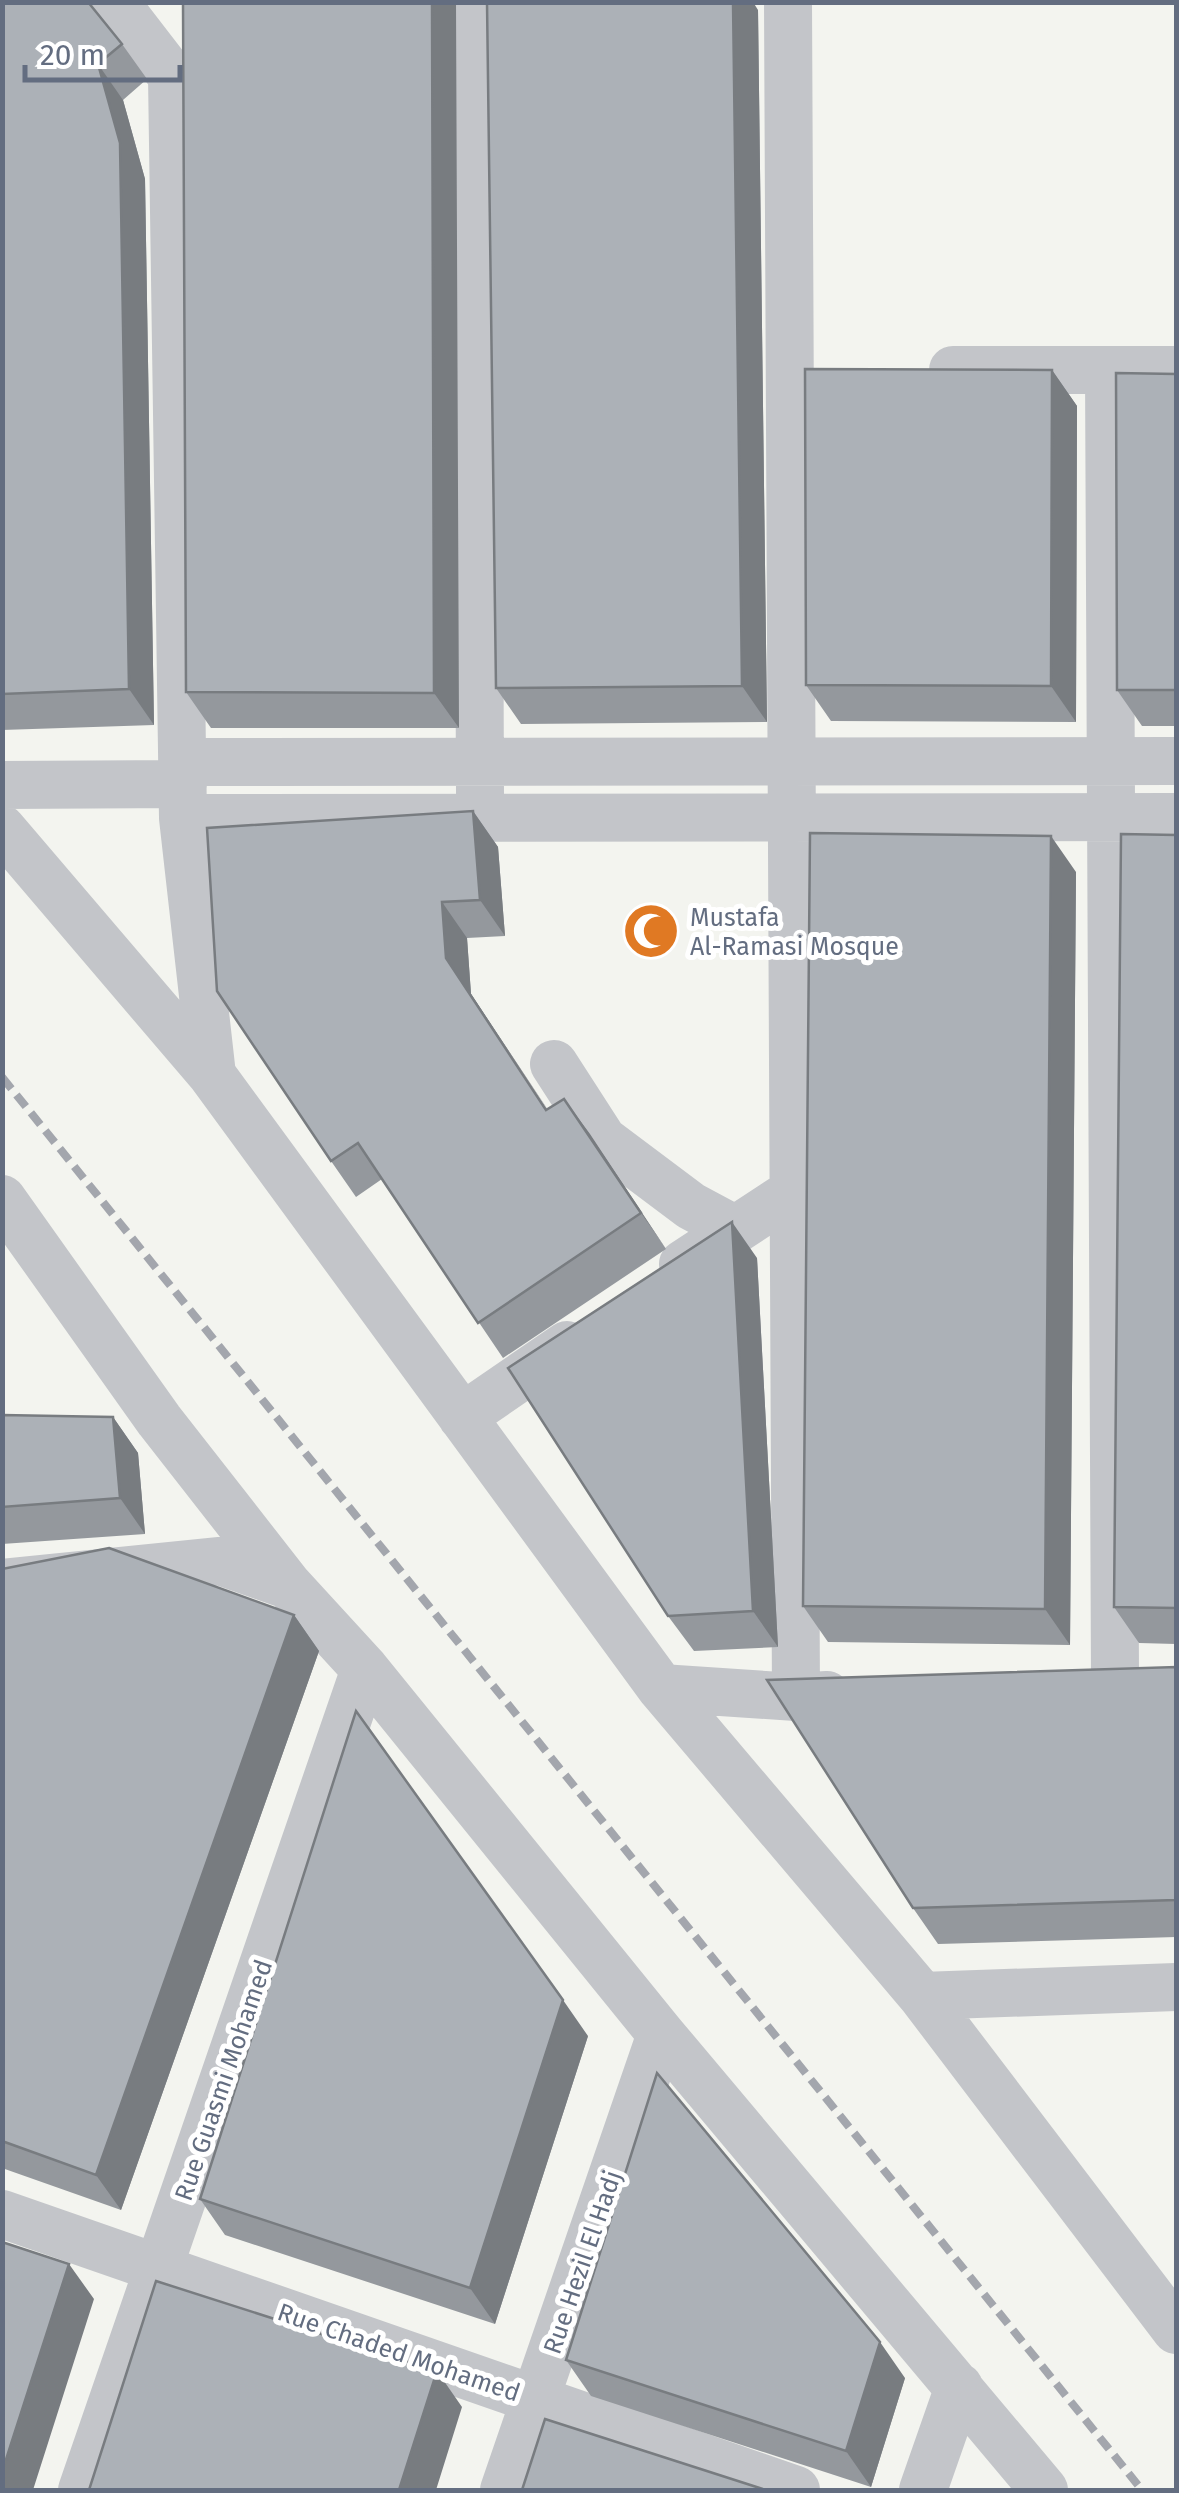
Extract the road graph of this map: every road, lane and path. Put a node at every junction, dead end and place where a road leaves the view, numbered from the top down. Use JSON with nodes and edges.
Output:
{"nodes":[{"id":1,"x":115,"y":2,"type":"edge"},
{"id":2,"x":476,"y":2,"type":"edge"},
{"id":3,"x":788,"y":2,"type":"edge"},
{"id":4,"x":909,"y":370,"type":"edge"},
{"id":5,"x":1109,"y":370,"type":"junction"},
{"id":6,"x":1176,"y":370,"type":"edge"},
{"id":7,"x":792,"y":761,"type":"junction"},
{"id":8,"x":1176,"y":761,"type":"edge"},
{"id":9,"x":481,"y":762,"type":"junction"},
{"id":10,"x":1110,"y":762,"type":"junction"},
{"id":11,"x":2,"y":785,"type":"edge"},
{"id":12,"x":182,"y":788,"type":"junction"},
{"id":13,"x":792,"y":817,"type":"junction"},
{"id":14,"x":1110,"y":817,"type":"junction"},
{"id":15,"x":1176,"y":817,"type":"edge"},
{"id":16,"x":480,"y":818,"type":"junction"},
{"id":17,"x":2,"y":828,"type":"edge"},
{"id":18,"x":554,"y":1064,"type":"dead end"},
{"id":19,"x":212,"y":1075,"type":"junction"},
{"id":20,"x":794,"y":1192,"type":"junction"},
{"id":21,"x":2,"y":1199,"type":"edge"},
{"id":22,"x":734,"y":1229,"type":"junction"},
{"id":23,"x":654,"y":1285,"type":"edge"},
{"id":24,"x":606,"y":1318,"type":"edge"},
{"id":25,"x":462,"y":1417,"type":"junction"},
{"id":26,"x":100,"y":1419,"type":"edge"},
{"id":27,"x":159,"y":1420,"type":"junction"},
{"id":28,"x":2,"y":1583,"type":"edge"},
{"id":29,"x":288,"y":1585,"type":"junction"},
{"id":30,"x":364,"y":1669,"type":"junction"},
{"id":31,"x":1161,"y":1674,"type":"edge"},
{"id":32,"x":661,"y":1688,"type":"junction"},
{"id":33,"x":876,"y":1692,"type":"edge"},
{"id":34,"x":796,"y":1697,"type":"junction"},
{"id":35,"x":1176,"y":1987,"type":"edge"},
{"id":36,"x":922,"y":1996,"type":"junction"},
{"id":37,"x":660,"y":2034,"type":"junction"},
{"id":38,"x":2,"y":2214,"type":"edge"},
{"id":39,"x":158,"y":2268,"type":"junction"},
{"id":40,"x":1176,"y":2330,"type":"edge"},
{"id":41,"x":959,"y":2387,"type":"junction"},
{"id":42,"x":535,"y":2400,"type":"junction"},
{"id":43,"x":82,"y":2490,"type":"edge"},
{"id":44,"x":504,"y":2490,"type":"edge"},
{"id":45,"x":796,"y":2490,"type":"edge"},
{"id":46,"x":923,"y":2490,"type":"edge"},
{"id":47,"x":1044,"y":2490,"type":"edge"}],
"edges":[{"from":1,"to":12,"type":"street"},
{"from":2,"to":9,"type":"street"},
{"from":3,"to":7,"type":"street"},
{"from":4,"to":5,"type":"street"},
{"from":5,"to":6,"type":"street"},
{"from":5,"to":10,"type":"street"},
{"from":7,"to":9,"type":"street"},
{"from":7,"to":10,"type":"street"},
{"from":7,"to":13,"type":"street"},
{"from":8,"to":10,"type":"street"},
{"from":9,"to":12,"type":"street"},
{"from":9,"to":16,"type":"street"},
{"from":10,"to":14,"type":"street"},
{"from":11,"to":12,"type":"street"},
{"from":12,"to":16,"type":"street"},
{"from":12,"to":19,"type":"street"},
{"from":13,"to":14,"type":"street"},
{"from":13,"to":16,"type":"street"},
{"from":13,"to":20,"type":"street"},
{"from":14,"to":15,"type":"street"},
{"from":14,"to":31,"type":"street"},
{"from":17,"to":19,"type":"street"},
{"from":18,"to":22,"type":"street"},
{"from":19,"to":25,"type":"street"},
{"from":20,"to":22,"type":"street"},
{"from":20,"to":34,"type":"street"},
{"from":21,"to":27,"type":"street"},
{"from":22,"to":23,"type":"street"},
{"from":24,"to":25,"type":"street"},
{"from":25,"to":32,"type":"street"},
{"from":26,"to":27,"type":"street"},
{"from":27,"to":29,"type":"street"},
{"from":28,"to":29,"type":"street"},
{"from":29,"to":30,"type":"street"},
{"from":30,"to":37,"type":"street"},
{"from":30,"to":39,"type":"street","name":"Rue Guasmi Mohamed"},
{"from":32,"to":34,"type":"street"},
{"from":32,"to":36,"type":"street"},
{"from":33,"to":34,"type":"street"},
{"from":35,"to":36,"type":"street"},
{"from":36,"to":40,"type":"street"},
{"from":37,"to":41,"type":"street"},
{"from":37,"to":42,"type":"street","name":"Rue Hezil El Hadj"},
{"from":38,"to":39,"type":"street","name":"Rue Chaded Mohamed"},
{"from":39,"to":42,"type":"street","name":"Rue Chaded Mohamed"},
{"from":39,"to":43,"type":"street","name":"Rue Guasmi Mohamed"},
{"from":41,"to":46,"type":"street"},
{"from":41,"to":47,"type":"street"},
{"from":42,"to":44,"type":"street","name":"Rue Hezil El Hadj"},
{"from":42,"to":45,"type":"street","name":"Rue Chaded Mohamed"}]}
